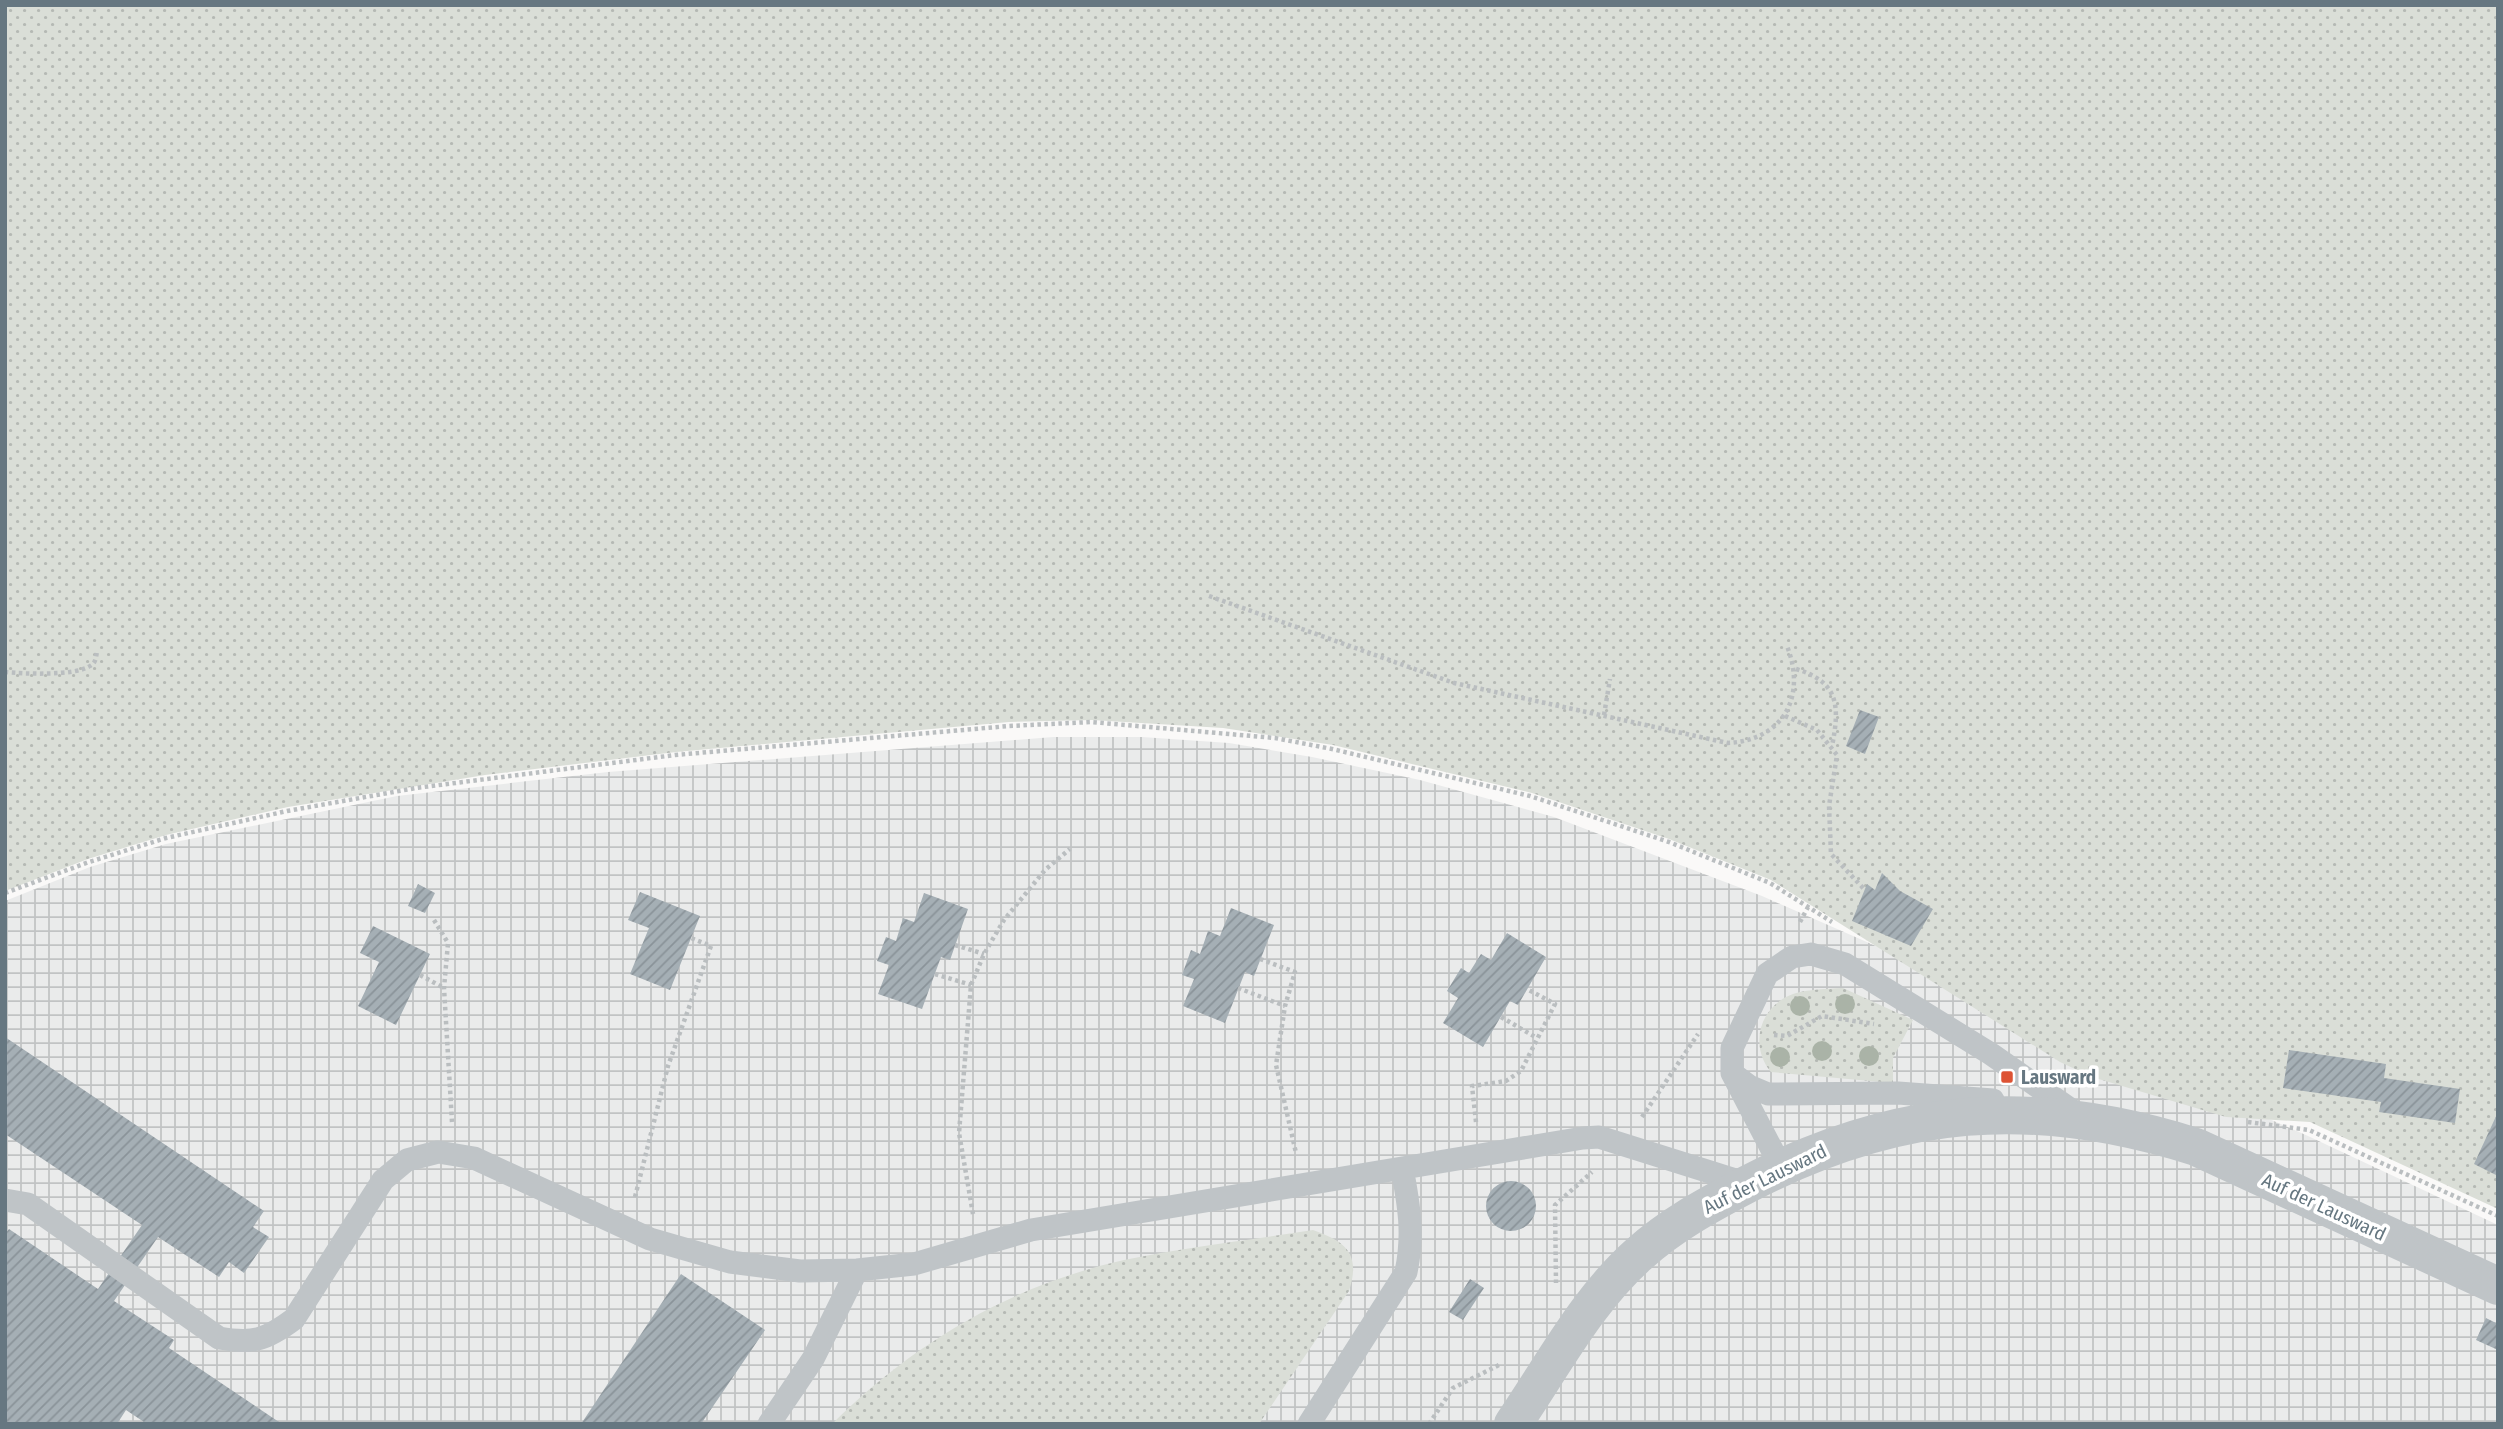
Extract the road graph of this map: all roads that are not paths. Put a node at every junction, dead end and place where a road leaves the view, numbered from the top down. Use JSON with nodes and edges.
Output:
{"nodes":[{"id":1,"x":1732,"y":1073,"type":"junction"},
{"id":2,"x":2085,"y":1120,"type":"junction"},
{"id":3,"x":1402,"y":1168,"type":"junction"},
{"id":4,"x":1765,"y":1175,"type":"junction"},
{"id":5,"x":5,"y":1200,"type":"edge"},
{"id":6,"x":857,"y":1270,"type":"junction"},
{"id":7,"x":2498,"y":1286,"type":"edge"},
{"id":8,"x":769,"y":1424,"type":"edge"},
{"id":9,"x":1309,"y":1424,"type":"edge"},
{"id":10,"x":1513,"y":1424,"type":"edge"}],
"edges":[{"from":1,"to":2,"type":"lane"},
{"from":1,"to":2,"type":"lane"},
{"from":1,"to":4,"type":"lane"},
{"from":2,"to":4,"type":"street","name":"Auf der Lausward"},
{"from":2,"to":7,"type":"street","name":"Auf der Lausward"},
{"from":3,"to":4,"type":"lane"},
{"from":3,"to":6,"type":"lane"},
{"from":3,"to":9,"type":"lane"},
{"from":4,"to":10,"type":"street","name":"Auf der Lausward"},
{"from":5,"to":6,"type":"lane"},
{"from":6,"to":8,"type":"lane"}]}
